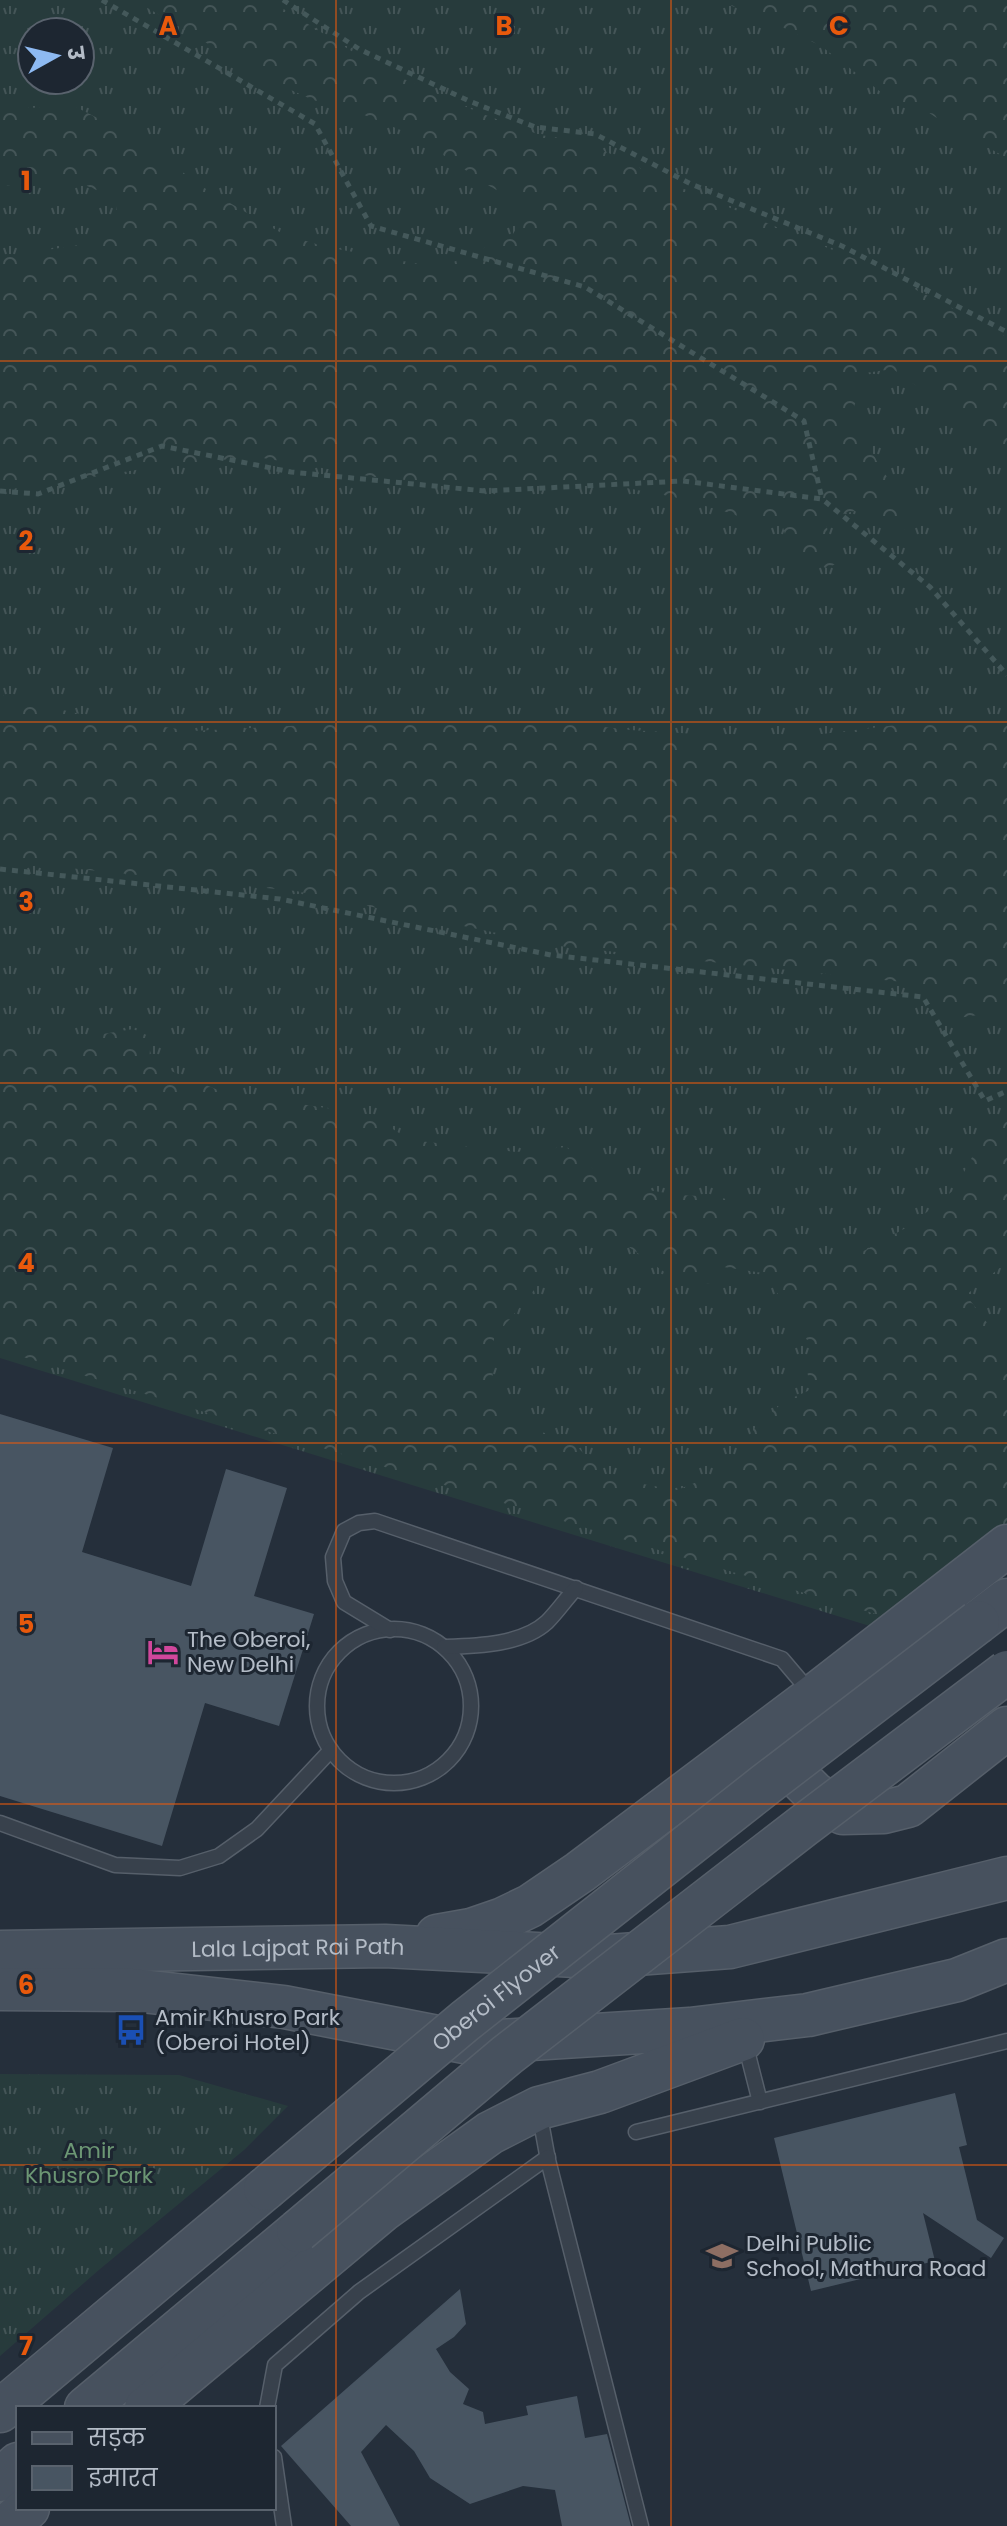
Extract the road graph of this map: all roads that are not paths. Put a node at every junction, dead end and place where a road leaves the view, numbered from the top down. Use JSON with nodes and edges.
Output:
{"nodes":[{"id":1,"x":1007,"y":1546,"type":"edge"},
{"id":2,"x":576,"y":1588,"type":"junction"},
{"id":3,"x":1007,"y":1600,"type":"edge"},
{"id":4,"x":390,"y":1630,"type":"junction"},
{"id":5,"x":444,"y":1647,"type":"junction"},
{"id":6,"x":1007,"y":1672,"type":"edge"},
{"id":7,"x":814,"y":1696,"type":"junction"},
{"id":8,"x":1007,"y":1728,"type":"edge"},
{"id":9,"x":331,"y":1750,"type":"junction"},
{"id":10,"x":0,"y":1823,"type":"edge"},
{"id":11,"x":1007,"y":1878,"type":"edge"},
{"id":12,"x":385,"y":1946,"type":"junction"},
{"id":13,"x":0,"y":1952,"type":"edge"},
{"id":14,"x":1007,"y":1960,"type":"edge"},
{"id":15,"x":0,"y":1989,"type":"edge"},
{"id":16,"x":808,"y":2015,"type":"junction"},
{"id":17,"x":744,"y":2039,"type":"junction"},
{"id":18,"x":1007,"y":2041,"type":"edge"},
{"id":19,"x":760,"y":2102,"type":"junction"},
{"id":20,"x":539,"y":2108,"type":"junction"},
{"id":21,"x":636,"y":2132,"type":"dead end"},
{"id":22,"x":548,"y":2157,"type":"junction"},
{"id":23,"x":88,"y":2406,"type":"edge"},
{"id":24,"x":148,"y":2406,"type":"edge"},
{"id":25,"x":267,"y":2406,"type":"edge"},
{"id":26,"x":0,"y":2411,"type":"edge"},
{"id":27,"x":16,"y":2466,"type":"edge"},
{"id":28,"x":276,"y":2471,"type":"edge"},
{"id":29,"x":0,"y":2480,"type":"edge"},
{"id":30,"x":26,"y":2510,"type":"edge"},
{"id":31,"x":7,"y":2526,"type":"edge"},
{"id":32,"x":284,"y":2526,"type":"edge"},
{"id":33,"x":641,"y":2526,"type":"edge"}],
"edges":[{"from":1,"to":7,"type":"main road"},
{"from":2,"to":4,"type":"lane"},
{"from":2,"to":5,"type":"lane"},
{"from":2,"to":7,"type":"lane"},
{"from":3,"to":26,"type":"main road","name":"Oberoi Flyover","bridge":true},
{"from":4,"to":5,"type":"lane"},
{"from":4,"to":9,"type":"lane"},
{"from":5,"to":9,"type":"lane"},
{"from":6,"to":23,"type":"main road","bridge":true},
{"from":7,"to":8,"type":"main road"},
{"from":7,"to":12,"type":"main road"},
{"from":9,"to":10,"type":"lane"},
{"from":11,"to":12,"type":"main road","name":"Lala Lajpat Rai Path"},
{"from":12,"to":13,"type":"main road","name":"Lala Lajpat Rai Path"},
{"from":14,"to":16,"type":"main road"},
{"from":15,"to":16,"type":"main road"},
{"from":16,"to":17,"type":"main road"},
{"from":17,"to":19,"type":"lane"},
{"from":17,"to":20,"type":"main road"},
{"from":18,"to":19,"type":"lane"},
{"from":19,"to":21,"type":"lane"},
{"from":20,"to":22,"type":"lane"},
{"from":20,"to":24,"type":"main road"},
{"from":22,"to":25,"type":"lane"},
{"from":22,"to":33,"type":"lane"},
{"from":27,"to":29,"type":"main road"},
{"from":28,"to":32,"type":"lane"},
{"from":30,"to":31,"type":"main road"}]}
